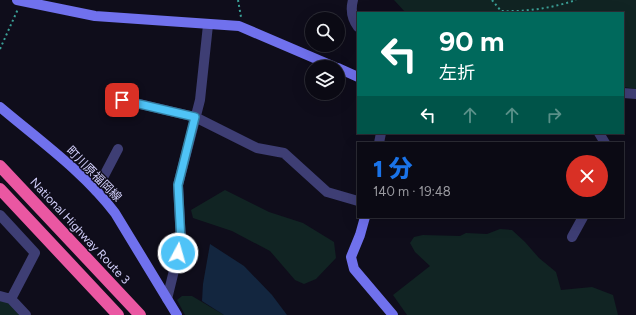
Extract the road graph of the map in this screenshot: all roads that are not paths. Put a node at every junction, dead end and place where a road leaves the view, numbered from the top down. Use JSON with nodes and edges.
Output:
{"nodes":[{"id":1,"x":19,"y":0,"type":"edge"},
{"id":2,"x":353,"y":0,"type":"edge"},
{"id":3,"x":208,"y":24,"type":"junction"},
{"id":4,"x":357,"y":26,"type":"edge"},
{"id":5,"x":319,"y":60,"type":"edge"},
{"id":6,"x":345,"y":71,"type":"edge"},
{"id":7,"x":357,"y":77,"type":"edge"},
{"id":8,"x":624,"y":93,"type":"edge"},
{"id":9,"x":636,"y":94,"type":"edge"},
{"id":10,"x":122,"y":100,"type":"dead end"},
{"id":11,"x":0,"y":107,"type":"edge"},
{"id":12,"x":195,"y":117,"type":"junction"},
{"id":13,"x":118,"y":149,"type":"dead end"},
{"id":14,"x":0,"y":166,"type":"edge"},
{"id":15,"x":0,"y":189,"type":"edge"},
{"id":16,"x":96,"y":191,"type":"junction"},
{"id":17,"x":357,"y":201,"type":"edge"},
{"id":18,"x":0,"y":215,"type":"edge"},
{"id":19,"x":366,"y":218,"type":"edge"},
{"id":20,"x":582,"y":218,"type":"edge"},
{"id":21,"x":572,"y":238,"type":"dead end"},
{"id":22,"x":0,"y":296,"type":"edge"},
{"id":23,"x":167,"y":299,"type":"junction"},
{"id":24,"x":11,"y":300,"type":"junction"},
{"id":25,"x":26,"y":315,"type":"edge"},
{"id":26,"x":118,"y":315,"type":"edge"},
{"id":27,"x":140,"y":315,"type":"edge"},
{"id":28,"x":177,"y":315,"type":"edge"},
{"id":29,"x":393,"y":315,"type":"edge"}],
"edges":[{"from":1,"to":3,"type":"street"},
{"from":2,"to":4,"type":"street"},
{"from":3,"to":5,"type":"street"},
{"from":3,"to":12,"type":"street"},
{"from":6,"to":7,"type":"street"},
{"from":8,"to":9,"type":"street"},
{"from":10,"to":12,"type":"street"},
{"from":11,"to":16,"type":"street","name":"町川原福岡線"},
{"from":12,"to":17,"type":"street"},
{"from":12,"to":23,"type":"street"},
{"from":13,"to":16,"type":"street"},
{"from":14,"to":27,"type":"highway","name":"National Highway Route 3"},
{"from":15,"to":26,"type":"highway"},
{"from":16,"to":23,"type":"street","name":"町川原福岡線"},
{"from":18,"to":24,"type":"street"},
{"from":19,"to":29,"type":"street"},
{"from":20,"to":21,"type":"street"},
{"from":22,"to":24,"type":"street"},
{"from":23,"to":28,"type":"street","name":"町川原福岡線"},
{"from":24,"to":25,"type":"street"}]}
